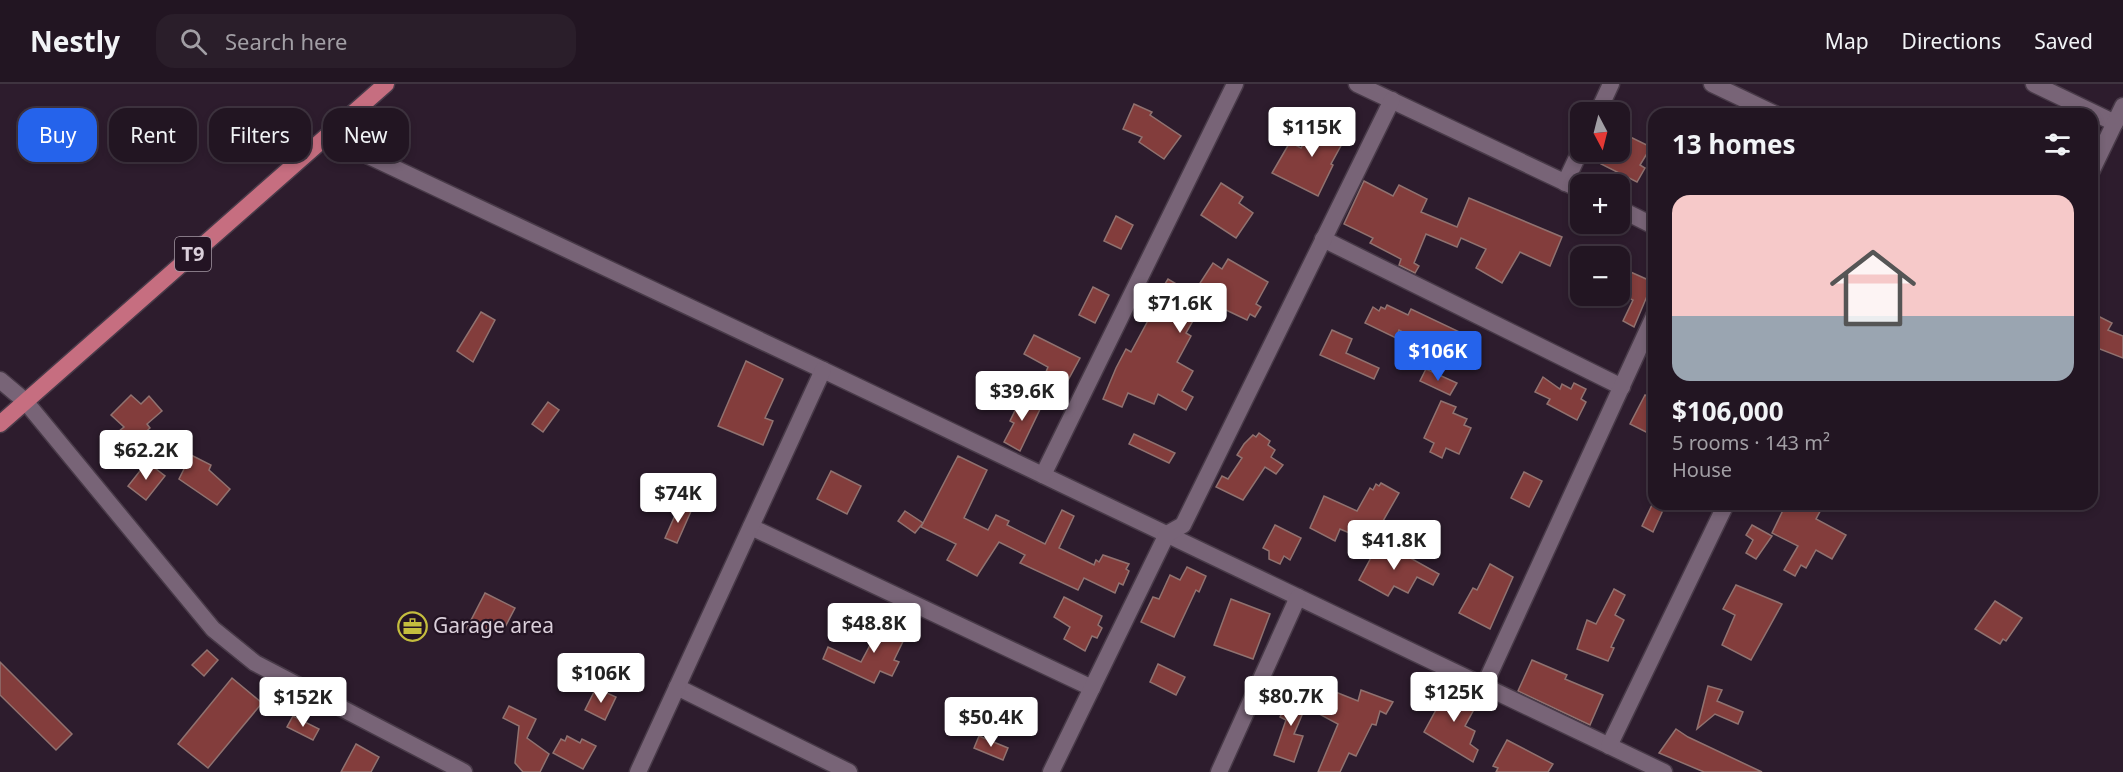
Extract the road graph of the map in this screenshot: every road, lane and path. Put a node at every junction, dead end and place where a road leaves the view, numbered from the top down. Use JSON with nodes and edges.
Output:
{"nodes":[{"id":1,"x":386,"y":84,"type":"edge"},
{"id":2,"x":1235,"y":84,"type":"edge"},
{"id":3,"x":1358,"y":84,"type":"edge"},
{"id":4,"x":1611,"y":84,"type":"edge"},
{"id":5,"x":1712,"y":84,"type":"edge"},
{"id":6,"x":2034,"y":84,"type":"edge"},
{"id":7,"x":1392,"y":100,"type":"junction"},
{"id":8,"x":1603,"y":102,"type":"edge"},
{"id":9,"x":2123,"y":106,"type":"edge"},
{"id":10,"x":360,"y":108,"type":"edge"},
{"id":11,"x":1763,"y":108,"type":"edge"},
{"id":12,"x":2084,"y":108,"type":"edge"},
{"id":13,"x":2098,"y":115,"type":"edge"},
{"id":14,"x":2115,"y":123,"type":"junction"},
{"id":15,"x":323,"y":141,"type":"edge"},
{"id":16,"x":2098,"y":158,"type":"edge"},
{"id":17,"x":382,"y":162,"type":"edge"},
{"id":18,"x":1575,"y":162,"type":"edge"},
{"id":19,"x":1565,"y":183,"type":"junction"},
{"id":20,"x":1570,"y":185,"type":"edge"},
{"id":21,"x":1630,"y":214,"type":"edge"},
{"id":22,"x":1648,"y":223,"type":"edge"},
{"id":23,"x":1323,"y":239,"type":"junction"},
{"id":24,"x":1648,"y":329,"type":"edge"},
{"id":25,"x":824,"y":370,"type":"junction"},
{"id":26,"x":0,"y":380,"type":"edge"},
{"id":27,"x":1622,"y":387,"type":"junction"},
{"id":28,"x":26,"y":400,"type":"junction"},
{"id":29,"x":0,"y":424,"type":"edge"},
{"id":30,"x":1043,"y":475,"type":"junction"},
{"id":31,"x":1723,"y":510,"type":"edge"},
{"id":32,"x":751,"y":527,"type":"junction"},
{"id":33,"x":1167,"y":534,"type":"junction"},
{"id":34,"x":1298,"y":597,"type":"junction"},
{"id":35,"x":1484,"y":686,"type":"junction"},
{"id":36,"x":677,"y":687,"type":"junction"},
{"id":37,"x":1092,"y":688,"type":"junction"},
{"id":38,"x":1609,"y":746,"type":"junction"},
{"id":39,"x":464,"y":772,"type":"edge"},
{"id":40,"x":638,"y":772,"type":"edge"},
{"id":41,"x":849,"y":772,"type":"edge"},
{"id":42,"x":1051,"y":772,"type":"edge"},
{"id":43,"x":1219,"y":772,"type":"edge"},
{"id":44,"x":1664,"y":772,"type":"edge"}],
"edges":[{"from":1,"to":10,"type":"highway","number":"T9"},
{"from":2,"to":30,"type":"street"},
{"from":3,"to":7,"type":"street"},
{"from":4,"to":8,"type":"street"},
{"from":5,"to":11,"type":"street"},
{"from":6,"to":12,"type":"street"},
{"from":7,"to":19,"type":"street"},
{"from":7,"to":23,"type":"street"},
{"from":9,"to":14,"type":"street"},
{"from":13,"to":14,"type":"street"},
{"from":14,"to":16,"type":"street"},
{"from":15,"to":28,"type":"highway","number":"T9"},
{"from":17,"to":25,"type":"street"},
{"from":18,"to":19,"type":"street"},
{"from":19,"to":20,"type":"street"},
{"from":21,"to":22,"type":"street"},
{"from":23,"to":27,"type":"street"},
{"from":23,"to":33,"type":"street"},
{"from":24,"to":27,"type":"street"},
{"from":25,"to":30,"type":"street"},
{"from":25,"to":32,"type":"street"},
{"from":26,"to":28,"type":"street"},
{"from":27,"to":35,"type":"street"},
{"from":28,"to":29,"type":"highway","number":"T9"},
{"from":28,"to":39,"type":"street"},
{"from":30,"to":33,"type":"street"},
{"from":31,"to":38,"type":"street"},
{"from":32,"to":36,"type":"street"},
{"from":32,"to":37,"type":"street"},
{"from":33,"to":34,"type":"street"},
{"from":33,"to":37,"type":"street"},
{"from":34,"to":35,"type":"street"},
{"from":34,"to":43,"type":"street"},
{"from":35,"to":38,"type":"street"},
{"from":36,"to":40,"type":"street"},
{"from":36,"to":41,"type":"street"},
{"from":37,"to":42,"type":"street"},
{"from":38,"to":44,"type":"street"}]}
